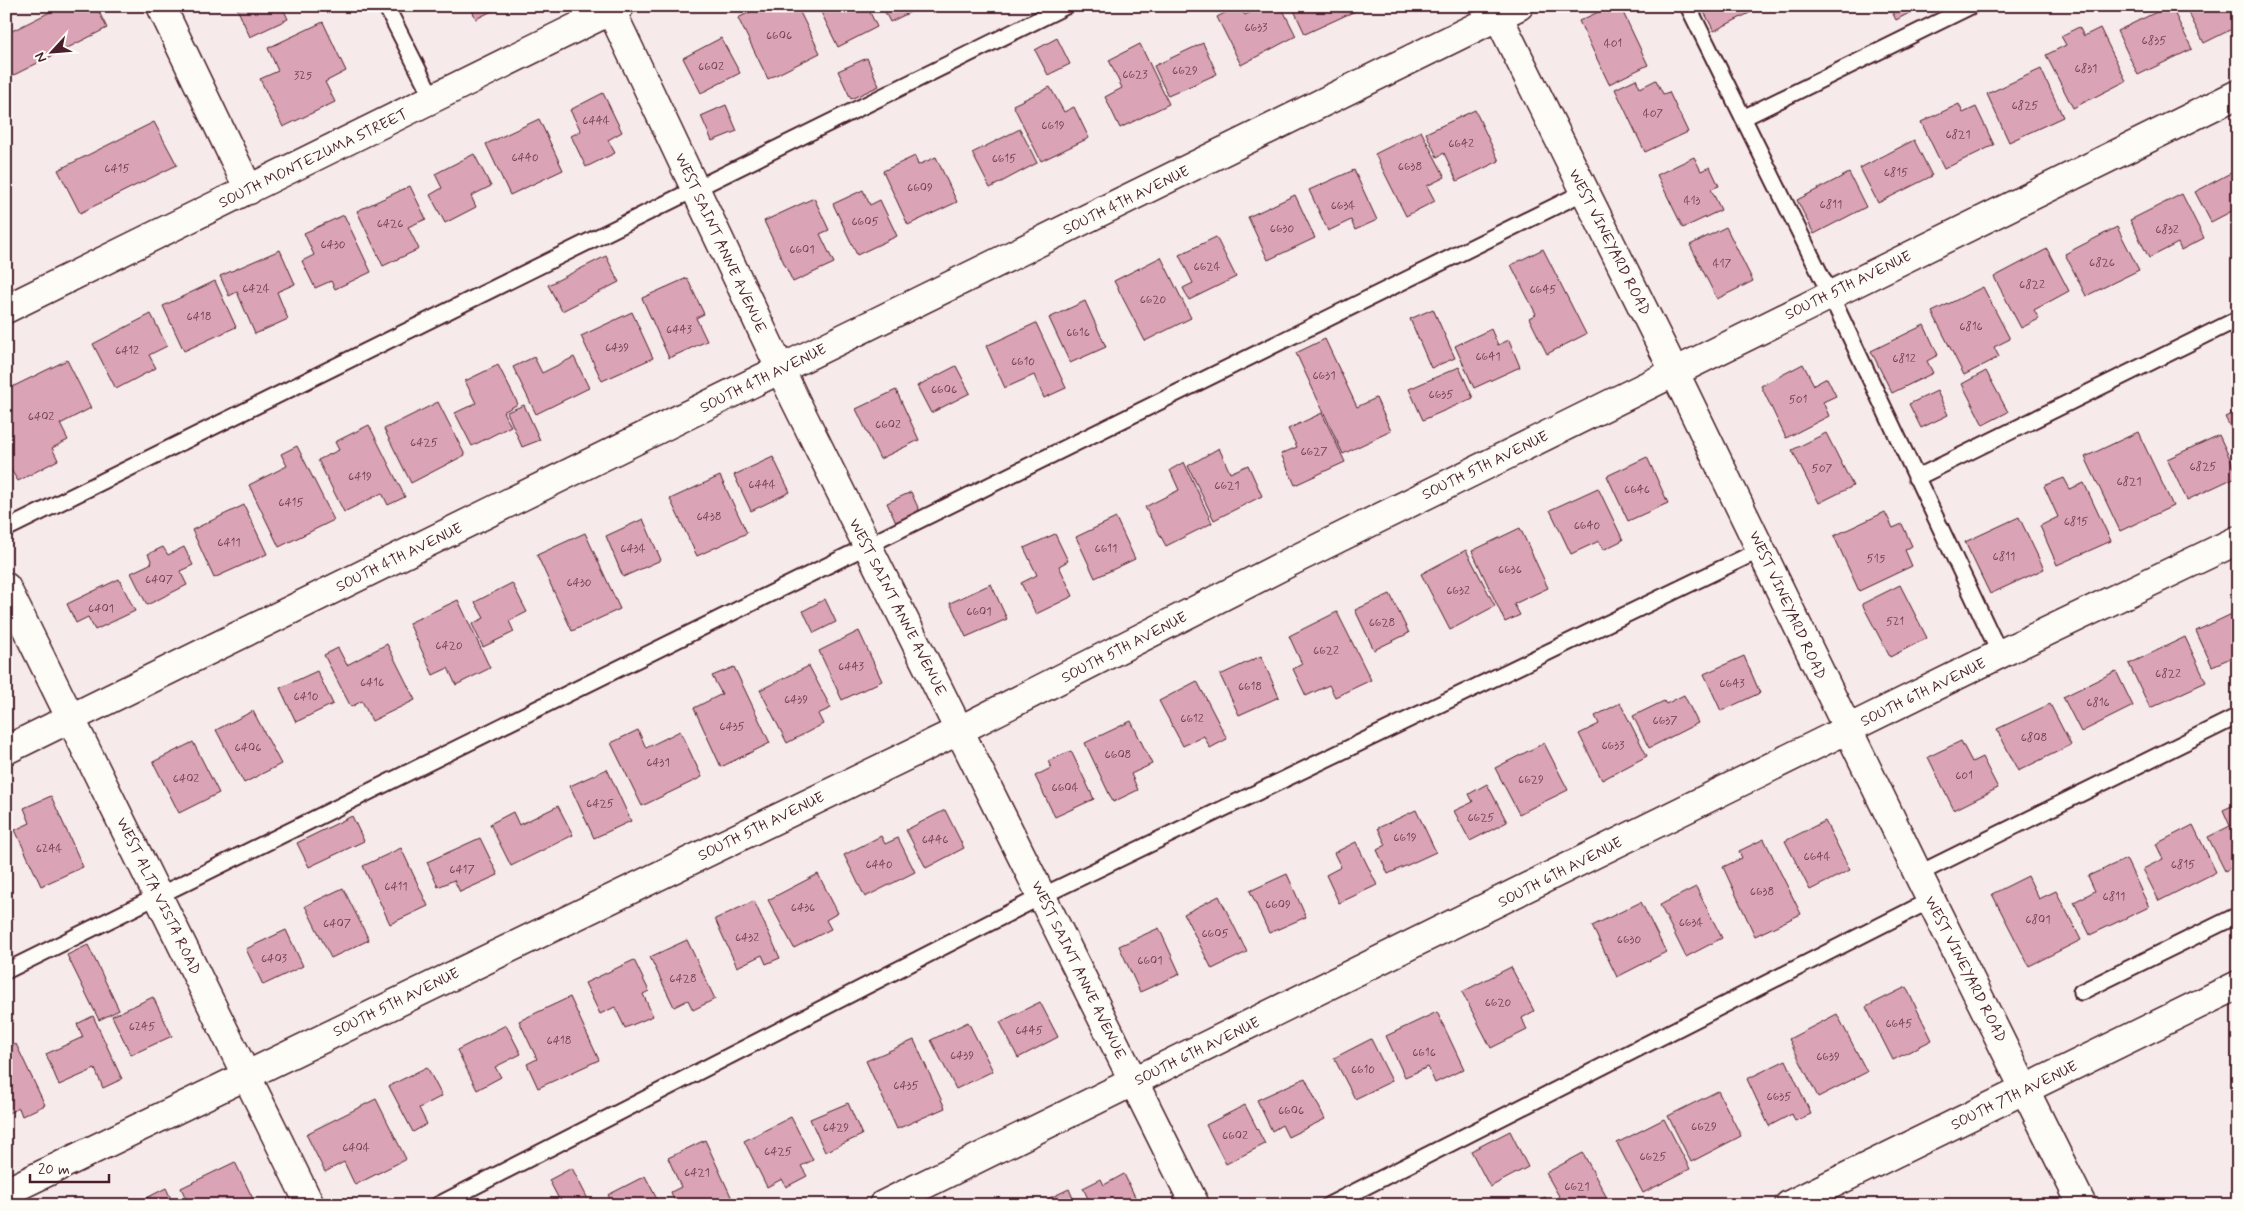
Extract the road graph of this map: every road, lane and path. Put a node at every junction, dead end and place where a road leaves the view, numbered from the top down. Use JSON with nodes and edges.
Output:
{"nodes":[{"id":1,"x":161,"y":6,"type":"edge"},
{"id":2,"x":386,"y":6,"type":"edge"},
{"id":3,"x":1066,"y":6,"type":"edge"},
{"id":4,"x":1688,"y":6,"type":"edge"},
{"id":5,"x":1971,"y":6,"type":"edge"},
{"id":6,"x":613,"y":8,"type":"edge"},
{"id":7,"x":1503,"y":10,"type":"edge"},
{"id":8,"x":2238,"y":94,"type":"edge"},
{"id":9,"x":433,"y":99,"type":"junction"},
{"id":10,"x":1743,"y":118,"type":"junction"},
{"id":11,"x":249,"y":190,"type":"junction"},
{"id":12,"x":695,"y":190,"type":"junction"},
{"id":13,"x":1584,"y":192,"type":"junction"},
{"id":14,"x":1830,"y":294,"type":"junction"},
{"id":15,"x":6,"y":309,"type":"edge"},
{"id":16,"x":2238,"y":319,"type":"edge"},
{"id":17,"x":780,"y":370,"type":"junction"},
{"id":18,"x":1674,"y":371,"type":"junction"},
{"id":19,"x":1916,"y":478,"type":"junction"},
{"id":20,"x":6,"y":530,"type":"edge"},
{"id":21,"x":2238,"y":540,"type":"edge"},
{"id":22,"x":866,"y":545,"type":"junction"},
{"id":23,"x":1762,"y":549,"type":"junction"},
{"id":24,"x":6,"y":587,"type":"edge"},
{"id":25,"x":2000,"y":654,"type":"junction"},
{"id":26,"x":2238,"y":716,"type":"edge"},
{"id":27,"x":71,"y":718,"type":"junction"},
{"id":28,"x":1847,"y":729,"type":"junction"},
{"id":29,"x":960,"y":730,"type":"junction"},
{"id":30,"x":6,"y":750,"type":"edge"},
{"id":31,"x":1918,"y":874,"type":"junction"},
{"id":32,"x":1042,"y":896,"type":"junction"},
{"id":33,"x":159,"y":897,"type":"junction"},
{"id":34,"x":1931,"y":900,"type":"junction"},
{"id":35,"x":2238,"y":916,"type":"edge"},
{"id":36,"x":6,"y":971,"type":"edge"},
{"id":37,"x":2238,"y":985,"type":"edge"},
{"id":38,"x":2081,"y":992,"type":"dead end"},
{"id":39,"x":247,"y":1074,"type":"junction"},
{"id":40,"x":1134,"y":1082,"type":"junction"},
{"id":41,"x":2026,"y":1089,"type":"junction"},
{"id":42,"x":6,"y":1192,"type":"edge"},
{"id":43,"x":310,"y":1205,"type":"edge"},
{"id":44,"x":438,"y":1205,"type":"edge"},
{"id":45,"x":883,"y":1205,"type":"edge"},
{"id":46,"x":1195,"y":1205,"type":"edge"},
{"id":47,"x":1329,"y":1205,"type":"edge"},
{"id":48,"x":1789,"y":1205,"type":"edge"},
{"id":49,"x":2082,"y":1205,"type":"edge"}],
"edges":[{"from":1,"to":11,"type":"street"},
{"from":2,"to":9,"type":"lane"},
{"from":3,"to":12,"type":"lane"},
{"from":4,"to":10,"type":"lane"},
{"from":5,"to":10,"type":"lane"},
{"from":6,"to":9,"type":"street","name":"SOUTH MONTEZUMA STREET"},
{"from":6,"to":12,"type":"street","name":"WEST SAINT ANNE AVENUE"},
{"from":7,"to":13,"type":"street","name":"WEST VINEYARD ROAD"},
{"from":7,"to":17,"type":"street","name":"SOUTH 4TH AVENUE"},
{"from":8,"to":14,"type":"street","name":"SOUTH 5TH AVENUE"},
{"from":9,"to":11,"type":"street","name":"SOUTH MONTEZUMA STREET"},
{"from":10,"to":14,"type":"lane"},
{"from":11,"to":15,"type":"street","name":"SOUTH MONTEZUMA STREET"},
{"from":12,"to":17,"type":"street","name":"WEST SAINT ANNE AVENUE"},
{"from":12,"to":20,"type":"lane"},
{"from":13,"to":18,"type":"street","name":"WEST VINEYARD ROAD"},
{"from":13,"to":22,"type":"lane"},
{"from":14,"to":18,"type":"street","name":"SOUTH 5TH AVENUE"},
{"from":14,"to":19,"type":"lane"},
{"from":16,"to":19,"type":"lane"},
{"from":17,"to":22,"type":"street","name":"WEST SAINT ANNE AVENUE"},
{"from":17,"to":27,"type":"street","name":"SOUTH 4TH AVENUE"},
{"from":18,"to":23,"type":"street","name":"WEST VINEYARD ROAD"},
{"from":18,"to":29,"type":"street","name":"SOUTH 5TH AVENUE"},
{"from":19,"to":25,"type":"lane"},
{"from":21,"to":25,"type":"street","name":"SOUTH 6TH AVENUE"},
{"from":22,"to":29,"type":"street","name":"WEST SAINT ANNE AVENUE"},
{"from":22,"to":33,"type":"lane"},
{"from":23,"to":28,"type":"street","name":"WEST VINEYARD ROAD"},
{"from":23,"to":32,"type":"lane"},
{"from":24,"to":27,"type":"street","name":"WEST ALTA VISTA ROAD"},
{"from":25,"to":28,"type":"street","name":"SOUTH 6TH AVENUE"},
{"from":26,"to":31,"type":"lane"},
{"from":27,"to":30,"type":"street","name":"SOUTH 4TH AVENUE"},
{"from":27,"to":33,"type":"street","name":"WEST ALTA VISTA ROAD"},
{"from":28,"to":31,"type":"street","name":"WEST VINEYARD ROAD"},
{"from":28,"to":40,"type":"street","name":"SOUTH 6TH AVENUE"},
{"from":29,"to":32,"type":"street","name":"WEST SAINT ANNE AVENUE"},
{"from":29,"to":39,"type":"street","name":"SOUTH 5TH AVENUE"},
{"from":31,"to":34,"type":"street","name":"WEST VINEYARD ROAD"},
{"from":32,"to":40,"type":"street","name":"WEST SAINT ANNE AVENUE"},
{"from":32,"to":44,"type":"lane"},
{"from":33,"to":36,"type":"lane"},
{"from":33,"to":39,"type":"street","name":"WEST ALTA VISTA ROAD"},
{"from":34,"to":41,"type":"street","name":"WEST VINEYARD ROAD"},
{"from":34,"to":47,"type":"lane"},
{"from":35,"to":38,"type":"lane"},
{"from":37,"to":41,"type":"street","name":"SOUTH 7TH AVENUE"},
{"from":39,"to":42,"type":"street","name":"SOUTH 5TH AVENUE"},
{"from":39,"to":43,"type":"street","name":"WEST ALTA VISTA ROAD"},
{"from":40,"to":45,"type":"street","name":"SOUTH 6TH AVENUE"},
{"from":40,"to":46,"type":"street","name":"WEST SAINT ANNE AVENUE"},
{"from":41,"to":48,"type":"street","name":"SOUTH 7TH AVENUE"},
{"from":41,"to":49,"type":"street","name":"WEST VINEYARD ROAD"}]}
